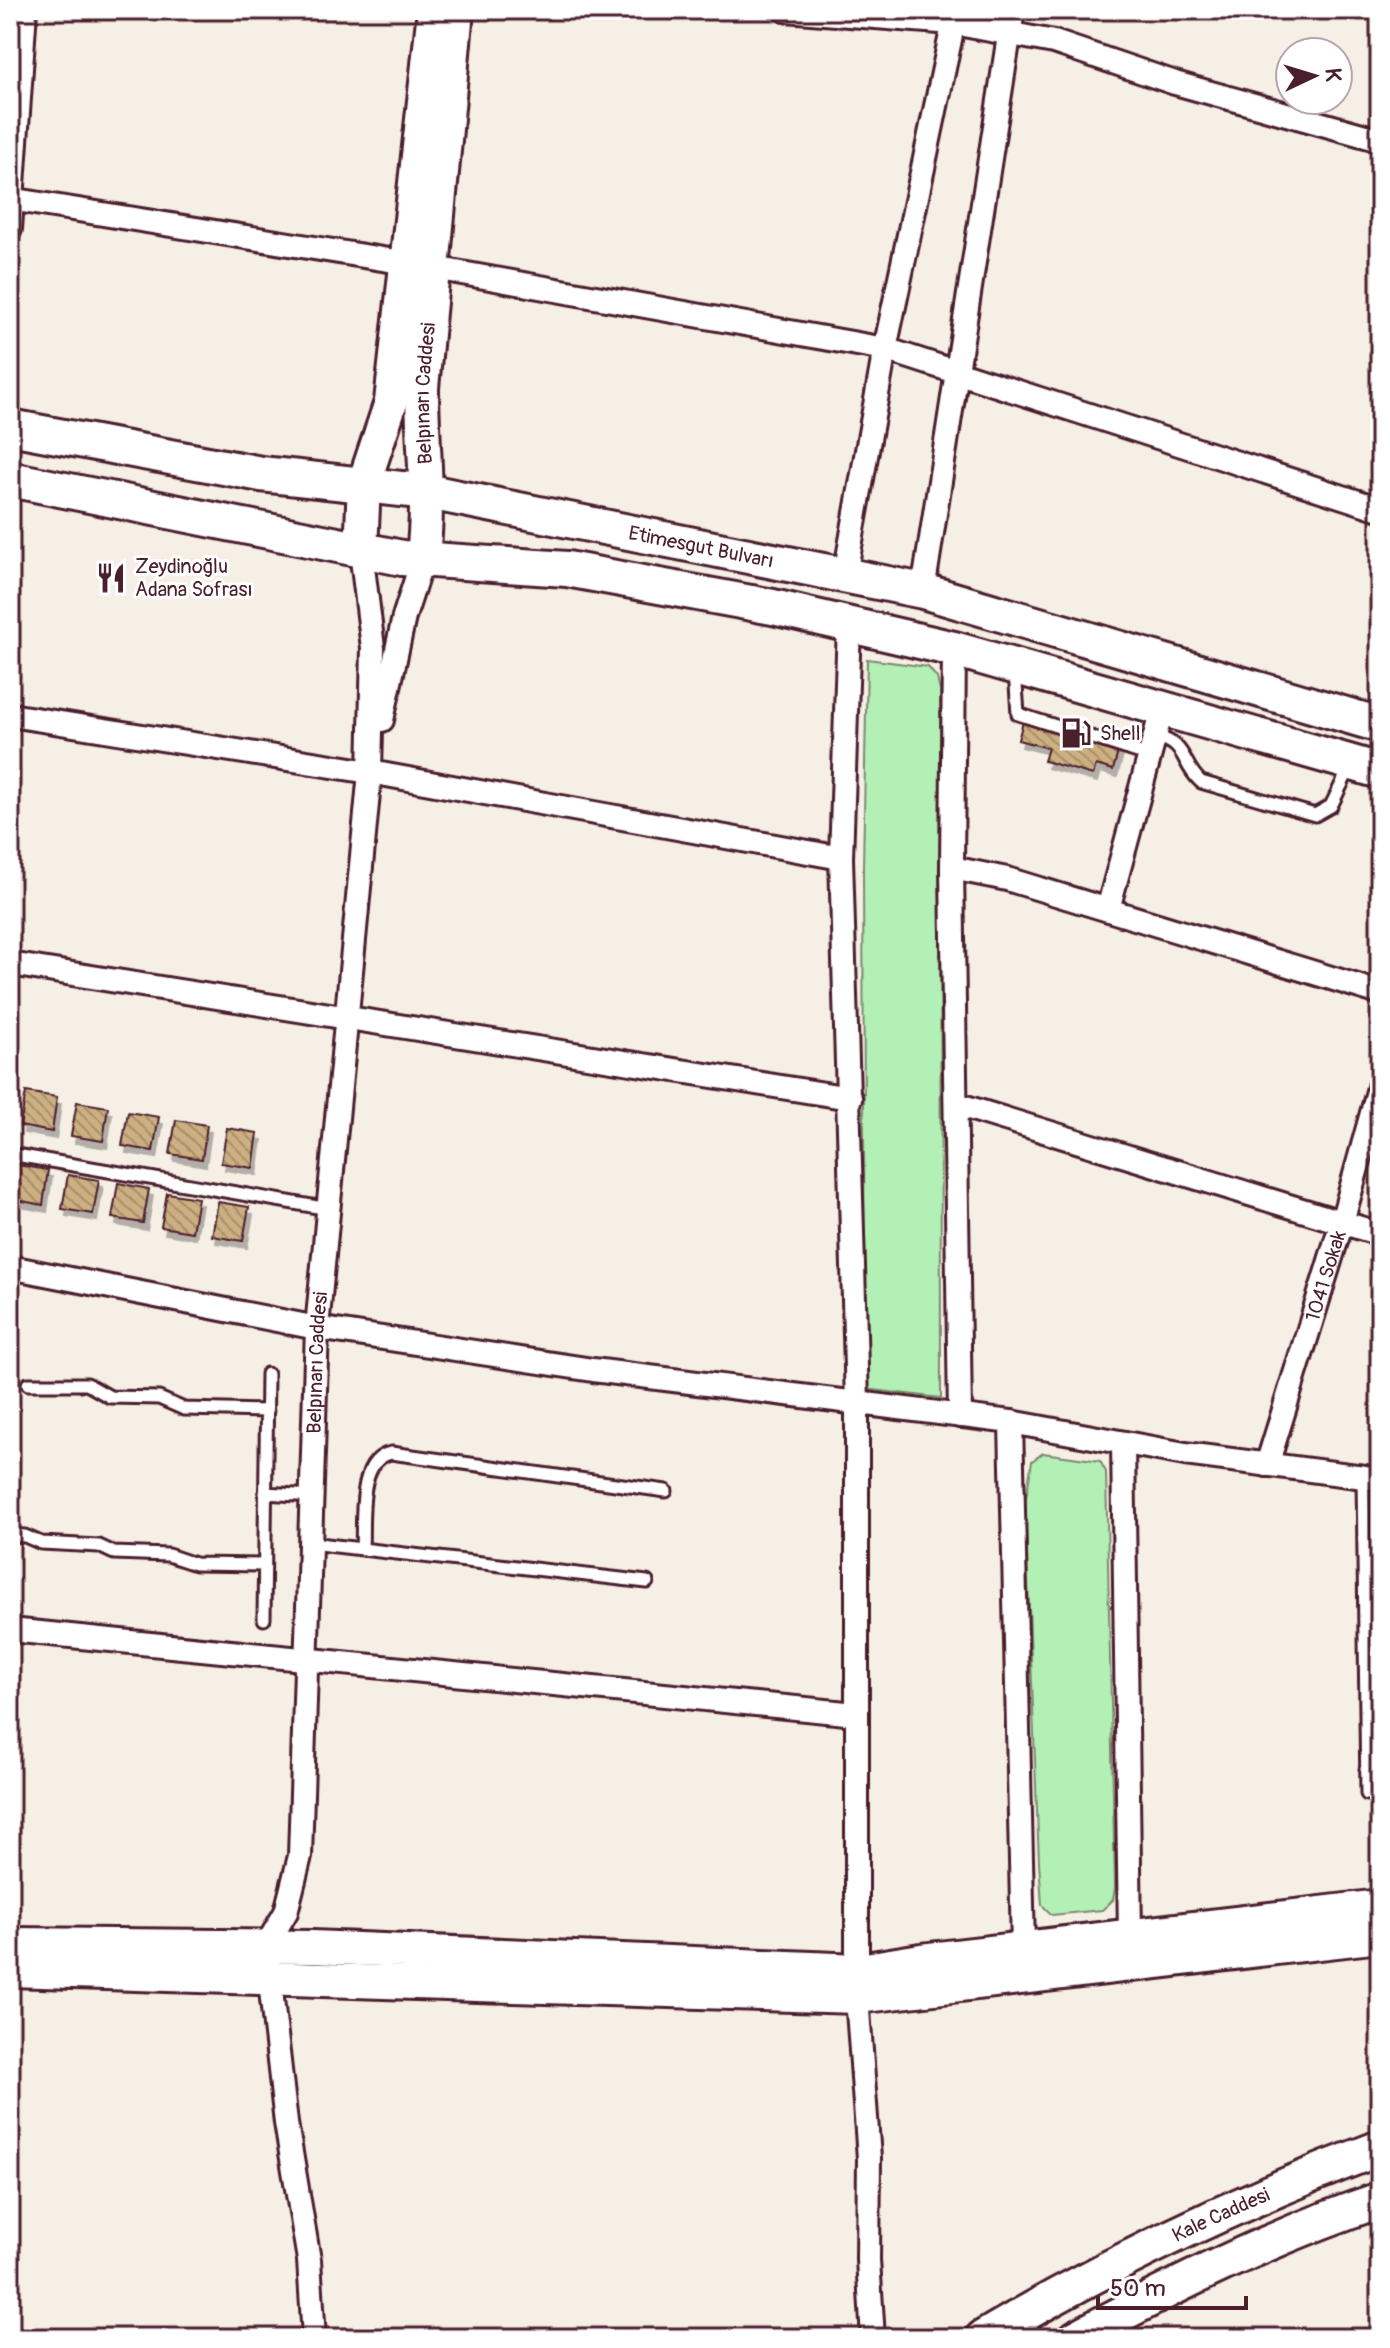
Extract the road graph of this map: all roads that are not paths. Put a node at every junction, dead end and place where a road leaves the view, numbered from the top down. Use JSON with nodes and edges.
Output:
{"nodes":[{"id":1,"x":25,"y":10,"type":"edge"},
{"id":2,"x":434,"y":10,"type":"edge"},
{"id":3,"x":457,"y":10,"type":"edge"},
{"id":4,"x":785,"y":10,"type":"edge"},
{"id":5,"x":1013,"y":10,"type":"edge"},
{"id":6,"x":954,"y":17,"type":"edge"},
{"id":7,"x":1009,"y":34,"type":"junction"},
{"id":8,"x":1380,"y":140,"type":"edge"},
{"id":9,"x":11,"y":200,"type":"edge"},
{"id":10,"x":10,"y":229,"type":"edge"},
{"id":11,"x":420,"y":266,"type":"junction"},
{"id":12,"x":885,"y":349,"type":"junction"},
{"id":13,"x":957,"y":373,"type":"junction"},
{"id":14,"x":10,"y":427,"type":"edge"},
{"id":15,"x":10,"y":479,"type":"edge"},
{"id":16,"x":364,"y":483,"type":"junction"},
{"id":17,"x":429,"y":492,"type":"junction"},
{"id":18,"x":1380,"y":509,"type":"edge"},
{"id":19,"x":361,"y":551,"type":"junction"},
{"id":20,"x":422,"y":561,"type":"junction"},
{"id":21,"x":845,"y":575,"type":"junction"},
{"id":22,"x":923,"y":591,"type":"junction"},
{"id":23,"x":849,"y":625,"type":"junction"},
{"id":24,"x":954,"y":649,"type":"junction"},
{"id":25,"x":1015,"y":666,"type":"junction"},
{"id":26,"x":10,"y":715,"type":"edge"},
{"id":27,"x":1380,"y":725,"type":"edge"},
{"id":28,"x":1156,"y":734,"type":"junction"},
{"id":29,"x":1366,"y":767,"type":"edge"},
{"id":30,"x":370,"y":772,"type":"junction"},
{"id":31,"x":841,"y":858,"type":"junction"},
{"id":32,"x":952,"y":868,"type":"junction"},
{"id":33,"x":1108,"y":909,"type":"junction"},
{"id":34,"x":10,"y":964,"type":"edge"},
{"id":35,"x":1380,"y":993,"type":"edge"},
{"id":36,"x":347,"y":1015,"type":"junction"},
{"id":37,"x":1380,"y":1084,"type":"edge"},
{"id":38,"x":850,"y":1098,"type":"junction"},
{"id":39,"x":956,"y":1104,"type":"junction"},
{"id":40,"x":10,"y":1154,"type":"edge"},
{"id":41,"x":329,"y":1209,"type":"junction"},
{"id":42,"x":1342,"y":1222,"type":"junction"},
{"id":43,"x":1380,"y":1234,"type":"edge"},
{"id":44,"x":10,"y":1267,"type":"edge"},
{"id":45,"x":317,"y":1328,"type":"junction"},
{"id":46,"x":267,"y":1374,"type":"dead end"},
{"id":47,"x":28,"y":1384,"type":"dead end"},
{"id":48,"x":857,"y":1402,"type":"junction"},
{"id":49,"x":267,"y":1411,"type":"junction"},
{"id":50,"x":960,"y":1416,"type":"junction"},
{"id":51,"x":1011,"y":1422,"type":"junction"},
{"id":52,"x":1123,"y":1443,"type":"junction"},
{"id":53,"x":1267,"y":1465,"type":"junction"},
{"id":54,"x":1372,"y":1478,"type":"edge"},
{"id":55,"x":666,"y":1491,"type":"dead end"},
{"id":56,"x":265,"y":1493,"type":"junction"},
{"id":57,"x":312,"y":1496,"type":"junction"},
{"id":58,"x":10,"y":1535,"type":"edge"},
{"id":59,"x":310,"y":1543,"type":"junction"},
{"id":60,"x":362,"y":1549,"type":"junction"},
{"id":61,"x":264,"y":1565,"type":"junction"},
{"id":62,"x":647,"y":1582,"type":"dead end"},
{"id":63,"x":264,"y":1619,"type":"dead end"},
{"id":64,"x":10,"y":1630,"type":"edge"},
{"id":65,"x":307,"y":1658,"type":"junction"},
{"id":66,"x":856,"y":1714,"type":"junction"},
{"id":67,"x":1380,"y":1768,"type":"edge"},
{"id":68,"x":1366,"y":1769,"type":"junction"},
{"id":69,"x":1367,"y":1794,"type":"dead end"},
{"id":70,"x":1380,"y":1906,"type":"edge"},
{"id":71,"x":1130,"y":1936,"type":"junction"},
{"id":72,"x":1380,"y":1936,"type":"edge"},
{"id":73,"x":10,"y":1944,"type":"edge"},
{"id":74,"x":266,"y":1946,"type":"junction"},
{"id":75,"x":1023,"y":1948,"type":"junction"},
{"id":76,"x":10,"y":1970,"type":"edge"},
{"id":77,"x":267,"y":1980,"type":"junction"},
{"id":78,"x":858,"y":1984,"type":"junction"},
{"id":79,"x":1380,"y":2148,"type":"edge"},
{"id":80,"x":1380,"y":2200,"type":"edge"},
{"id":81,"x":868,"y":2336,"type":"edge"},
{"id":82,"x":314,"y":2338,"type":"edge"},
{"id":83,"x":983,"y":2338,"type":"edge"},
{"id":84,"x":1076,"y":2338,"type":"edge"}],
"edges":[{"from":1,"to":9,"type":"street"},
{"from":2,"to":11,"type":"main road","name":"Belpınarı Caddesi"},
{"from":3,"to":11,"type":"main road","name":"Belpınarı Caddesi"},
{"from":4,"to":6,"type":"street"},
{"from":5,"to":7,"type":"street"},
{"from":6,"to":7,"type":"street"},
{"from":6,"to":12,"type":"street"},
{"from":7,"to":8,"type":"street"},
{"from":7,"to":13,"type":"street"},
{"from":9,"to":10,"type":"street"},
{"from":9,"to":11,"type":"street"},
{"from":11,"to":12,"type":"street"},
{"from":11,"to":16,"type":"main road","name":"Belpınarı Caddesi"},
{"from":11,"to":17,"type":"main road","name":"Belpınarı Caddesi"},
{"from":12,"to":13,"type":"street"},
{"from":12,"to":21,"type":"street"},
{"from":13,"to":18,"type":"street"},
{"from":13,"to":22,"type":"street"},
{"from":14,"to":16,"type":"main road","name":"Etimesgut Bulvarı"},
{"from":15,"to":19,"type":"main road"},
{"from":16,"to":17,"type":"main road","name":"Etimesgut Bulvarı"},
{"from":16,"to":19,"type":"main road","name":"Belpınarı Caddesi"},
{"from":17,"to":20,"type":"main road","name":"Belpınarı Caddesi"},
{"from":17,"to":21,"type":"main road","name":"Etimesgut Bulvarı"},
{"from":19,"to":20,"type":"main road"},
{"from":19,"to":30,"type":"street","name":"Belpınarı Caddesi"},
{"from":20,"to":23,"type":"main road"},
{"from":20,"to":30,"type":"street","name":"Belpınarı Caddesi"},
{"from":21,"to":22,"type":"main road","name":"Etimesgut Bulvarı"},
{"from":22,"to":27,"type":"main road","name":"Etimesgut Bulvarı"},
{"from":23,"to":24,"type":"main road"},
{"from":23,"to":31,"type":"street"},
{"from":24,"to":25,"type":"main road"},
{"from":24,"to":32,"type":"street"},
{"from":25,"to":28,"type":"main road"},
{"from":25,"to":28,"type":"lane"},
{"from":26,"to":30,"type":"street"},
{"from":28,"to":29,"type":"main road"},
{"from":28,"to":29,"type":"lane"},
{"from":28,"to":33,"type":"street"},
{"from":30,"to":31,"type":"street"},
{"from":30,"to":36,"type":"street","name":"Belpınarı Caddesi"},
{"from":31,"to":38,"type":"street"},
{"from":32,"to":33,"type":"street"},
{"from":32,"to":39,"type":"street"},
{"from":33,"to":35,"type":"street"},
{"from":34,"to":36,"type":"street"},
{"from":36,"to":38,"type":"street"},
{"from":36,"to":41,"type":"street","name":"Belpınarı Caddesi"},
{"from":37,"to":42,"type":"street","name":"1041 Sokak"},
{"from":38,"to":48,"type":"street"},
{"from":39,"to":42,"type":"street"},
{"from":39,"to":50,"type":"street"},
{"from":40,"to":41,"type":"lane"},
{"from":41,"to":45,"type":"street","name":"Belpınarı Caddesi"},
{"from":42,"to":43,"type":"street"},
{"from":42,"to":53,"type":"street","name":"1041 Sokak"},
{"from":44,"to":45,"type":"street"},
{"from":45,"to":48,"type":"street"},
{"from":45,"to":57,"type":"street","name":"Belpınarı Caddesi"},
{"from":46,"to":49,"type":"lane"},
{"from":47,"to":49,"type":"lane"},
{"from":48,"to":50,"type":"street"},
{"from":48,"to":66,"type":"street"},
{"from":49,"to":56,"type":"lane"},
{"from":50,"to":51,"type":"street"},
{"from":51,"to":52,"type":"street"},
{"from":51,"to":75,"type":"street"},
{"from":52,"to":53,"type":"street"},
{"from":52,"to":71,"type":"street"},
{"from":53,"to":54,"type":"street"},
{"from":54,"to":68,"type":"lane"},
{"from":55,"to":60,"type":"lane"},
{"from":56,"to":57,"type":"lane"},
{"from":56,"to":61,"type":"lane"},
{"from":57,"to":59,"type":"street","name":"Belpınarı Caddesi"},
{"from":58,"to":61,"type":"lane"},
{"from":59,"to":60,"type":"lane"},
{"from":59,"to":65,"type":"street","name":"Belpınarı Caddesi"},
{"from":60,"to":62,"type":"lane"},
{"from":61,"to":63,"type":"lane"},
{"from":64,"to":65,"type":"street"},
{"from":65,"to":66,"type":"street"},
{"from":65,"to":74,"type":"street","name":"Belpınarı Caddesi"},
{"from":66,"to":78,"type":"street"},
{"from":67,"to":68,"type":"lane"},
{"from":68,"to":69,"type":"lane"},
{"from":70,"to":71,"type":"main road"},
{"from":71,"to":75,"type":"main road"},
{"from":72,"to":78,"type":"main road"},
{"from":73,"to":74,"type":"main road"},
{"from":74,"to":77,"type":"street"},
{"from":74,"to":78,"type":"main road"},
{"from":75,"to":78,"type":"main road"},
{"from":76,"to":77,"type":"main road"},
{"from":77,"to":78,"type":"main road"},
{"from":77,"to":82,"type":"street"},
{"from":78,"to":81,"type":"street"},
{"from":79,"to":83,"type":"main road","name":"Kale Caddesi"},
{"from":80,"to":84,"type":"main road"}]}
